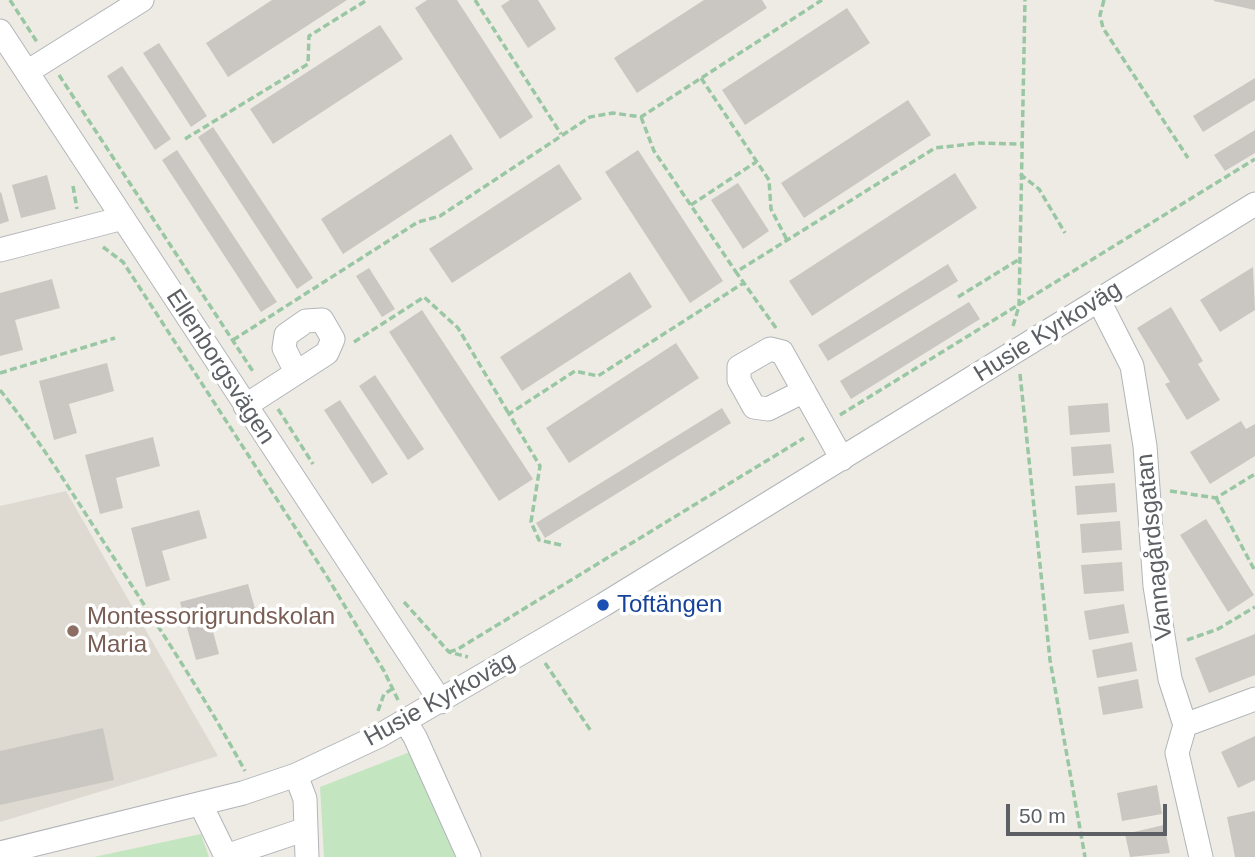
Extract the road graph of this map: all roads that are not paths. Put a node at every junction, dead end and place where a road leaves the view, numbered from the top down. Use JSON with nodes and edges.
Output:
{"nodes":[{"id":1,"x":142,"y":0,"type":"edge"},
{"id":2,"x":0,"y":31,"type":"edge"},
{"id":3,"x":27,"y":72,"type":"junction"},
{"id":4,"x":1255,"y":204,"type":"edge"},
{"id":5,"x":123,"y":218,"type":"junction"},
{"id":6,"x":0,"y":250,"type":"edge"},
{"id":7,"x":1099,"y":301,"type":"junction"},
{"id":8,"x":296,"y":372,"type":"junction"},
{"id":9,"x":804,"y":391,"type":"junction"},
{"id":10,"x":245,"y":406,"type":"junction"},
{"id":11,"x":842,"y":459,"type":"junction"},
{"id":12,"x":1255,"y":699,"type":"edge"},
{"id":13,"x":441,"y":702,"type":"junction"},
{"id":14,"x":405,"y":721,"type":"junction"},
{"id":15,"x":1185,"y":724,"type":"junction"},
{"id":16,"x":296,"y":775,"type":"junction"},
{"id":17,"x":201,"y":805,"type":"junction"},
{"id":18,"x":306,"y":829,"type":"junction"},
{"id":19,"x":0,"y":853,"type":"edge"},
{"id":20,"x":226,"y":856,"type":"edge"},
{"id":21,"x":307,"y":857,"type":"edge"},
{"id":22,"x":469,"y":857,"type":"edge"},
{"id":23,"x":1201,"y":857,"type":"edge"}],
"edges":[{"from":1,"to":3,"type":"street"},
{"from":2,"to":3,"type":"street","name":"Ellenborgsvägen"},
{"from":3,"to":5,"type":"street","name":"Ellenborgsvägen"},
{"from":4,"to":7,"type":"street","name":"Husie Kyrkoväg"},
{"from":5,"to":6,"type":"street"},
{"from":5,"to":10,"type":"street","name":"Ellenborgsvägen"},
{"from":7,"to":11,"type":"street","name":"Husie Kyrkoväg"},
{"from":7,"to":15,"type":"street","name":"Vannagårdsgatan"},
{"from":8,"to":8,"type":"street"},
{"from":8,"to":10,"type":"street"},
{"from":9,"to":9,"type":"street"},
{"from":9,"to":11,"type":"street"},
{"from":10,"to":13,"type":"street","name":"Ellenborgsvägen"},
{"from":11,"to":13,"type":"street","name":"Husie Kyrkoväg"},
{"from":12,"to":15,"type":"street"},
{"from":13,"to":14,"type":"street","name":"Husie Kyrkoväg"},
{"from":14,"to":16,"type":"street","name":"Husie Kyrkoväg"},
{"from":14,"to":22,"type":"street"},
{"from":15,"to":23,"type":"street"},
{"from":16,"to":17,"type":"street","name":"Husie Kyrkoväg"},
{"from":16,"to":18,"type":"street"},
{"from":17,"to":19,"type":"street","name":"Husie Kyrkoväg"},
{"from":17,"to":20,"type":"street"},
{"from":18,"to":20,"type":"street"},
{"from":18,"to":21,"type":"street"}]}
